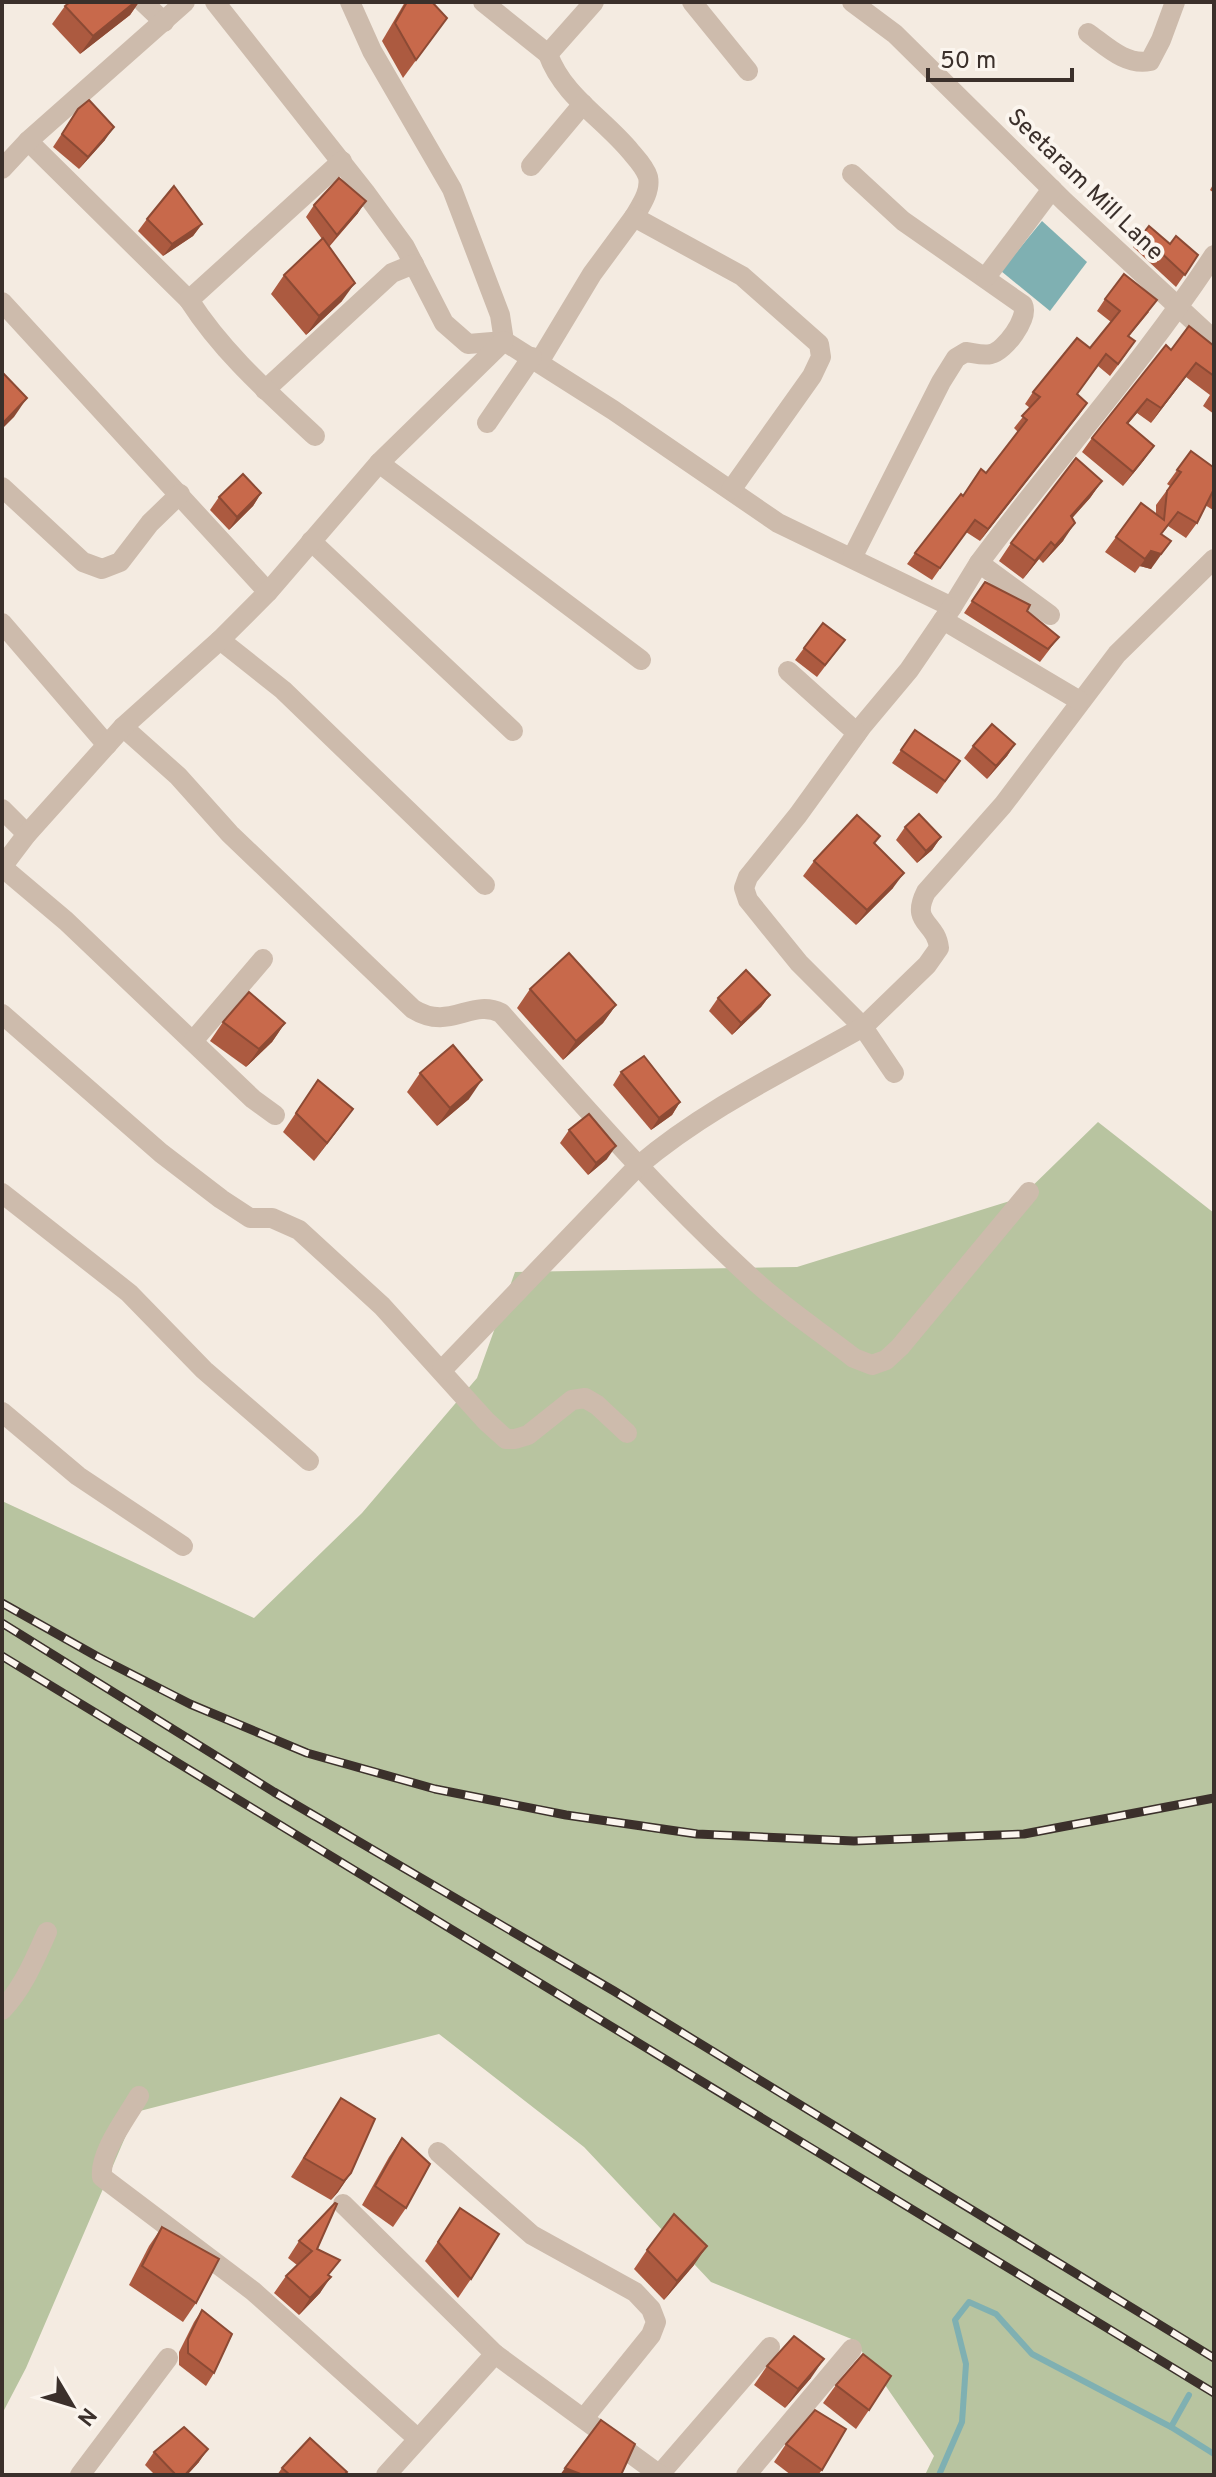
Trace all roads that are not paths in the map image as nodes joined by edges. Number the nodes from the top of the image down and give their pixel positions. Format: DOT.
graph roads {
  1 [pos="143,2"];
  2 [pos="185,2"];
  3 [pos="215,2"];
  4 [pos="350,2"];
  5 [pos="483,2"];
  6 [pos="594,2"];
  7 [pos="692,2"];
  8 [pos="852,2"];
  9 [pos="1175,2"];
  10 [pos="164,22"];
  11 [pos="1088,33"];
  12 [pos="548,54"];
  13 [pos="748,71"];
  14 [pos="583,104"];
  15 [pos="28,141"];
  16 [pos="342,161"];
  17 [pos="531,166"];
  18 [pos="2,169"];
  19 [pos="852,174"];
  20 [pos="1052,189"];
  21 [pos="634,217"];
  22 [pos="1214,255"];
  23 [pos="414,264"];
  24 [pos="986,277"];
  25 [pos="189,300"];
  26 [pos="2,302"];
  27 [pos="1179,308"];
  28 [pos="1214,340"];
  29 [pos="504,341"];
  30 [pos="536,360"];
  31 [pos="265,390"];
  32 [pos="487,423"];
  33 [pos="315,436"];
  34 [pos="379,463"];
  35 [pos="2,487"];
  36 [pos="731,490"];
  37 [pos="180,494"];
  38 [pos="311,541"];
  39 [pos="852,558"];
  40 [pos="1214,559"];
  41 [pos="979,563"];
  42 [pos="268,592"];
  43 [pos="948,614"];
  44 [pos="1050,615"];
  45 [pos="2,623"];
  46 [pos="220,640"];
  47 [pos="641,660"];
  48 [pos="788,671"];
  49 [pos="1080,701"];
  50 [pos="123,727"];
  51 [pos="513,731"];
  52 [pos="857,733"];
  53 [pos="107,745"];
  54 [pos="2,809"];
  55 [pos="27,834"];
  56 [pos="2,867"];
  57 [pos="485,885"];
  58 [pos="263,959"];
  59 [pos="2,1014"];
  60 [pos="863,1027"];
  61 [pos="193,1041"];
  62 [pos="894,1073"];
  63 [pos="275,1115"];
  64 [pos="638,1166"];
  65 [pos="1029,1192"];
  66 [pos="2,1193"];
  67 [pos="442,1370"];
  68 [pos="2,1412"];
  69 [pos="627,1433"];
  70 [pos="309,1461"];
  71 [pos="183,1546"];
  72 [pos="47,1932"];
  73 [pos="2,2010"];
  74 [pos="139,2096"];
  75 [pos="438,2152"];
  76 [pos="343,2204"];
  77 [pos="770,2347"];
  78 [pos="852,2349"];
  79 [pos="495,2354"];
  80 [pos="168,2358"];
  81 [pos="584,2418"];
  82 [pos="417,2438"];
  83 [pos="80,2475"];
  84 [pos="386,2475"];
  85 [pos="660,2475"];
  86 [pos="746,2475"];
  1 -- 10 [label="street"];
  2 -- 10 [label="street"];
  3 -- 16 [label="street"];
  4 -- 29 [label="street"];
  5 -- 12 [label="street"];
  6 -- 12 [label="street"];
  7 -- 13 [label="street"];
  8 -- 20 [label="street, Seetaram Mill Lane"];
  9 -- 11 [label="street"];
  10 -- 15 [label="street"];
  12 -- 14 [label="street"];
  14 -- 17 [label="street"];
  14 -- 21 [label="street"];
  15 -- 18 [label="street"];
  15 -- 25 [label="street"];
  16 -- 23 [label="street"];
  16 -- 25 [label="street"];
  19 -- 24 [label="street"];
  20 -- 24 [label="street"];
  20 -- 27 [label="street, Seetaram Mill Lane"];
  21 -- 30 [label="street"];
  21 -- 36 [label="street"];
  22 -- 27 [label="street"];
  23 -- 29 [label="street"];
  23 -- 31 [label="street"];
  24 -- 39 [label="street"];
  25 -- 31 [label="street"];
  26 -- 37 [label="street"];
  27 -- 28 [label="street, Seetaram Mill Lane"];
  27 -- 41 [label="street"];
  29 -- 30 [label="street"];
  29 -- 34 [label="street"];
  30 -- 32 [label="street"];
  30 -- 36 [label="street"];
  31 -- 33 [label="street"];
  34 -- 38 [label="street"];
  34 -- 47 [label="street"];
  35 -- 37 [label="street"];
  36 -- 39 [label="street"];
  37 -- 42 [label="street"];
  38 -- 42 [label="street"];
  38 -- 51 [label="street"];
  39 -- 43 [label="street"];
  40 -- 49 [label="street"];
  41 -- 43 [label="street"];
  41 -- 44 [label="street"];
  42 -- 46 [label="street"];
  43 -- 49 [label="street"];
  43 -- 52 [label="street"];
  45 -- 53 [label="street"];
  46 -- 50 [label="street"];
  46 -- 57 [label="street"];
  48 -- 52 [label="street"];
  49 -- 60 [label="street"];
  50 -- 53 [label="street"];
  50 -- 64 [label="street"];
  52 -- 60 [label="street"];
  53 -- 55 [label="street"];
  54 -- 55 [label="street"];
  55 -- 56 [label="street"];
  56 -- 61 [label="street"];
  58 -- 61 [label="street"];
  59 -- 67 [label="street"];
  60 -- 62 [label="street"];
  60 -- 64 [label="street"];
  61 -- 63 [label="street"];
  64 -- 65 [label="street"];
  64 -- 67 [label="street"];
  66 -- 70 [label="street"];
  67 -- 69 [label="street"];
  68 -- 71 [label="street"];
  72 -- 73 [label="street"];
  74 -- 82 [label="street"];
  75 -- 81 [label="street"];
  76 -- 79 [label="street"];
  77 -- 85 [label="street"];
  78 -- 86 [label="street"];
  79 -- 81 [label="street"];
  79 -- 82 [label="street"];
  80 -- 83 [label="street"];
  81 -- 85 [label="street"];
  82 -- 84 [label="street"];
}
